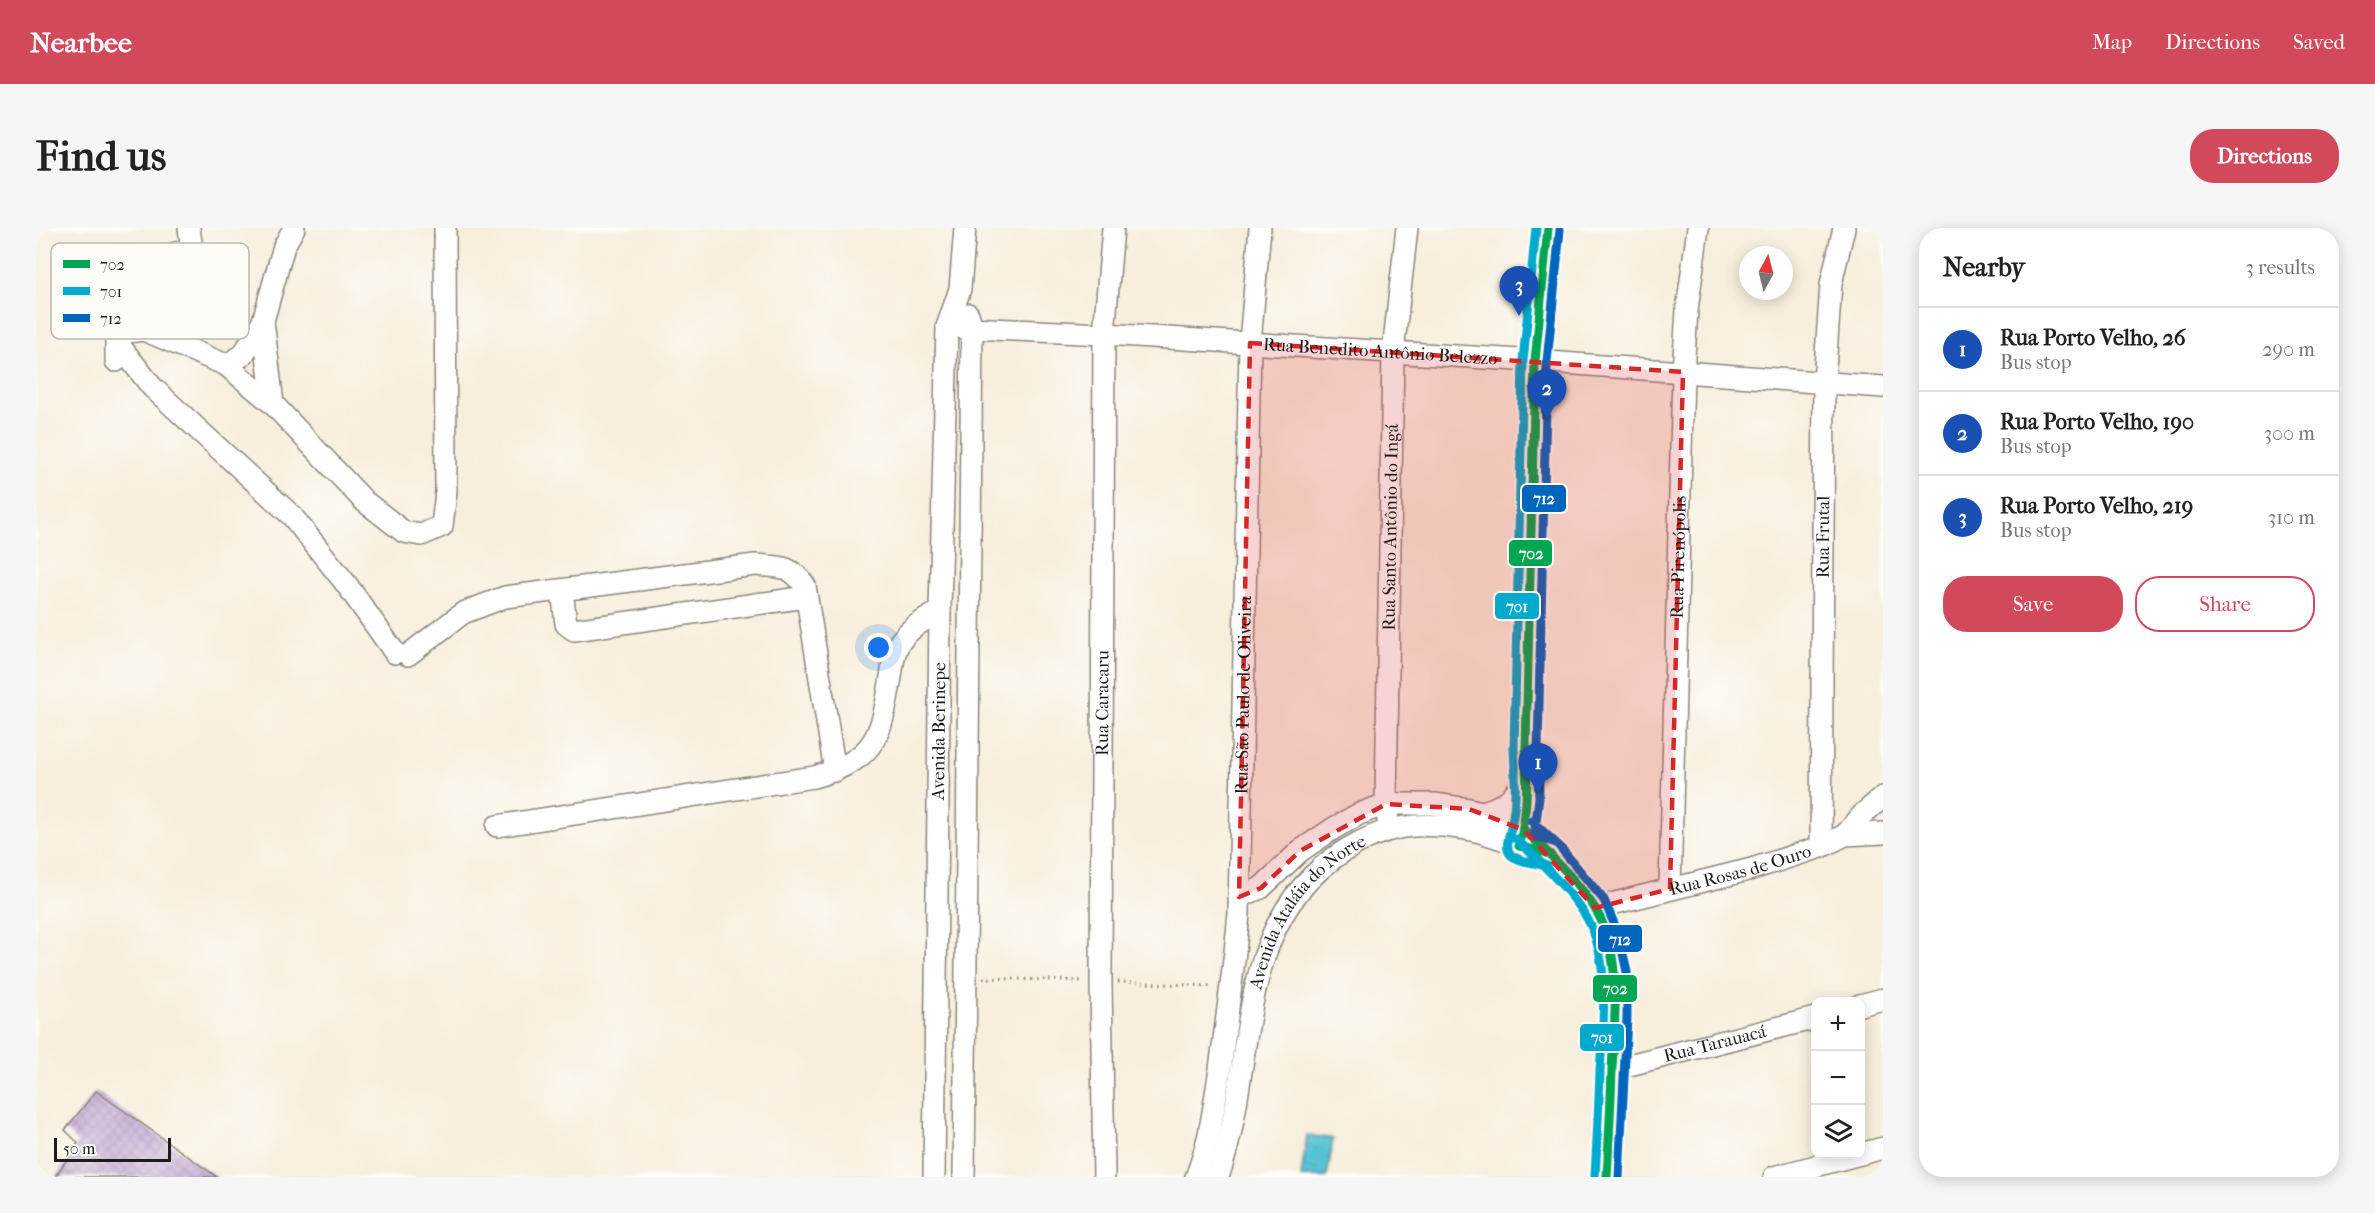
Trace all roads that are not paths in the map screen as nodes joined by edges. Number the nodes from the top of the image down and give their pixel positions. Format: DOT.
graph roads {
  1 [pos="189,228"];
  2 [pos="294,228"];
  3 [pos="445,228"];
  4 [pos="965,228"];
  5 [pos="1113,228"];
  6 [pos="1260,228"];
  7 [pos="1407,228"];
  8 [pos="1548,228"];
  9 [pos="1698,228"];
  10 [pos="1844,228"];
  11 [pos="190,243"];
  12 [pos="960,289"];
  13 [pos="263,321"];
  14 [pos="947,327"];
  15 [pos="972,327"];
  16 [pos="1104,334"];
  17 [pos="123,339"];
  18 [pos="166,339"];
  19 [pos="1250,343"];
  20 [pos="1393,352"];
  21 [pos="1535,361"];
  22 [pos="226,364"];
  23 [pos="1683,372"];
  24 [pos="1824,382"];
  25 [pos="1883,387"];
  26 [pos="273,404"];
  27 [pos="562,590"];
  28 [pos="806,597"];
  29 [pos="940,611"];
  30 [pos="835,771"];
  31 [pos="1527,773"];
  32 [pos="1883,797"];
  33 [pos="1386,804"];
  34 [pos="1483,812"];
  35 [pos="497,826"];
  36 [pos="1389,829"];
  37 [pos="1883,833"];
  38 [pos="1845,835"];
  39 [pos="1522,838"];
  40 [pos="1821,847"];
  41 [pos="1670,889"];
  42 [pos="1239,897"];
  43 [pos="1595,908"];
  44 [pos="1883,999"];
  45 [pos="1865,1004"];
  46 [pos="1811,1019"];
  47 [pos="1613,1069"];
  48 [pos="1883,1148"];
  49 [pos="1199,1169"];
  50 [pos="934,1177"];
  51 [pos="964,1177"];
  52 [pos="1104,1177"];
  53 [pos="1218,1177"];
  54 [pos="1608,1177"];
  55 [pos="1774,1177"];
  1 -- 11 [label="street"];
  2 -- 13 [label="street"];
  3 -- 26 [label="street"];
  4 -- 12 [label="street, Avenida Berinepe"];
  5 -- 16 [label="street, Rua Caracaru"];
  6 -- 19 [label="street, Rua São Paulo de Oliveira"];
  7 -- 20 [label="street, Rua Santo Antônio do Ingá"];
  8 -- 21 [label="street"];
  9 -- 23 [label="street, Rua Pirenópolis"];
  10 -- 24 [label="street, Rua Frutal"];
  12 -- 14 [label="street, Avenida Berinepe"];
  12 -- 15 [label="street, Avenida Berinepe"];
  13 -- 22 [label="street"];
  13 -- 26 [label="street"];
  14 -- 15 [label="street, Rua Benedito Antônio Belezzo"];
  14 -- 29 [label="street, Avenida Berinepe"];
  15 -- 16 [label="street, Rua Benedito Antônio Belezzo"];
  15 -- 51 [label="street, Avenida Berinepe"];
  16 -- 19 [label="street, Rua Benedito Antônio Belezzo"];
  16 -- 52 [label="street, Rua Caracaru"];
  17 -- 27 [label="street"];
  18 -- 22 [label="street"];
  19 -- 20 [label="street, Rua Benedito Antônio Belezzo"];
  19 -- 42 [label="street, Rua São Paulo de Oliveira"];
  20 -- 21 [label="street, Rua Benedito Antônio Belezzo"];
  20 -- 33 [label="street, Rua Santo Antônio do Ingá"];
  21 -- 23 [label="street, Rua Benedito Antônio Belezzo"];
  21 -- 31 [label="street"];
  22 -- 26 [label="street"];
  23 -- 24 [label="street, Rua Benedito Antônio Belezzo"];
  23 -- 41 [label="street, Rua Pirenópolis"];
  24 -- 25 [label="street, Rua Benedito Antônio Belezzo"];
  24 -- 40 [label="street, Rua Frutal"];
  27 -- 28 [label="street"];
  27 -- 28 [label="street"];
  28 -- 30 [label="street"];
  29 -- 30 [label="street"];
  29 -- 50 [label="street, Avenida Berinepe"];
  30 -- 35 [label="street"];
  31 -- 34 [label="street"];
  31 -- 39 [label="street"];
  32 -- 38 [label="street"];
  33 -- 34 [label="street, Avenida Ataláia do Norte"];
  33 -- 36 [label="street, Rua Santo Antônio do Ingá"];
  33 -- 42 [label="street, Avenida Ataláia do Norte"];
  34 -- 39 [label="street, Avenida Ataláia do Norte"];
  36 -- 39 [label="street, Avenida Ataláia do Norte"];
  36 -- 53 [label="street, Avenida Ataláia do Norte"];
  37 -- 38 [label="street, Rua Rosas de Ouro"];
  38 -- 40 [label="street, Rua Rosas de Ouro"];
  39 -- 43 [label="street, Avenida Ataláia do Norte"];
  40 -- 41 [label="street, Rua Rosas de Ouro"];
  41 -- 43 [label="street, Rua Rosas de Ouro"];
  42 -- 49 [label="street, Rua São Paulo de Oliveira"];
  43 -- 47 [label="street, Avenida Ataláia do Norte"];
  44 -- 45 [label="street"];
  46 -- 47 [label="street, Rua Tarauacá"];
  47 -- 54 [label="street, Avenida Ataláia do Norte"];
  48 -- 55 [label="street"];
}
